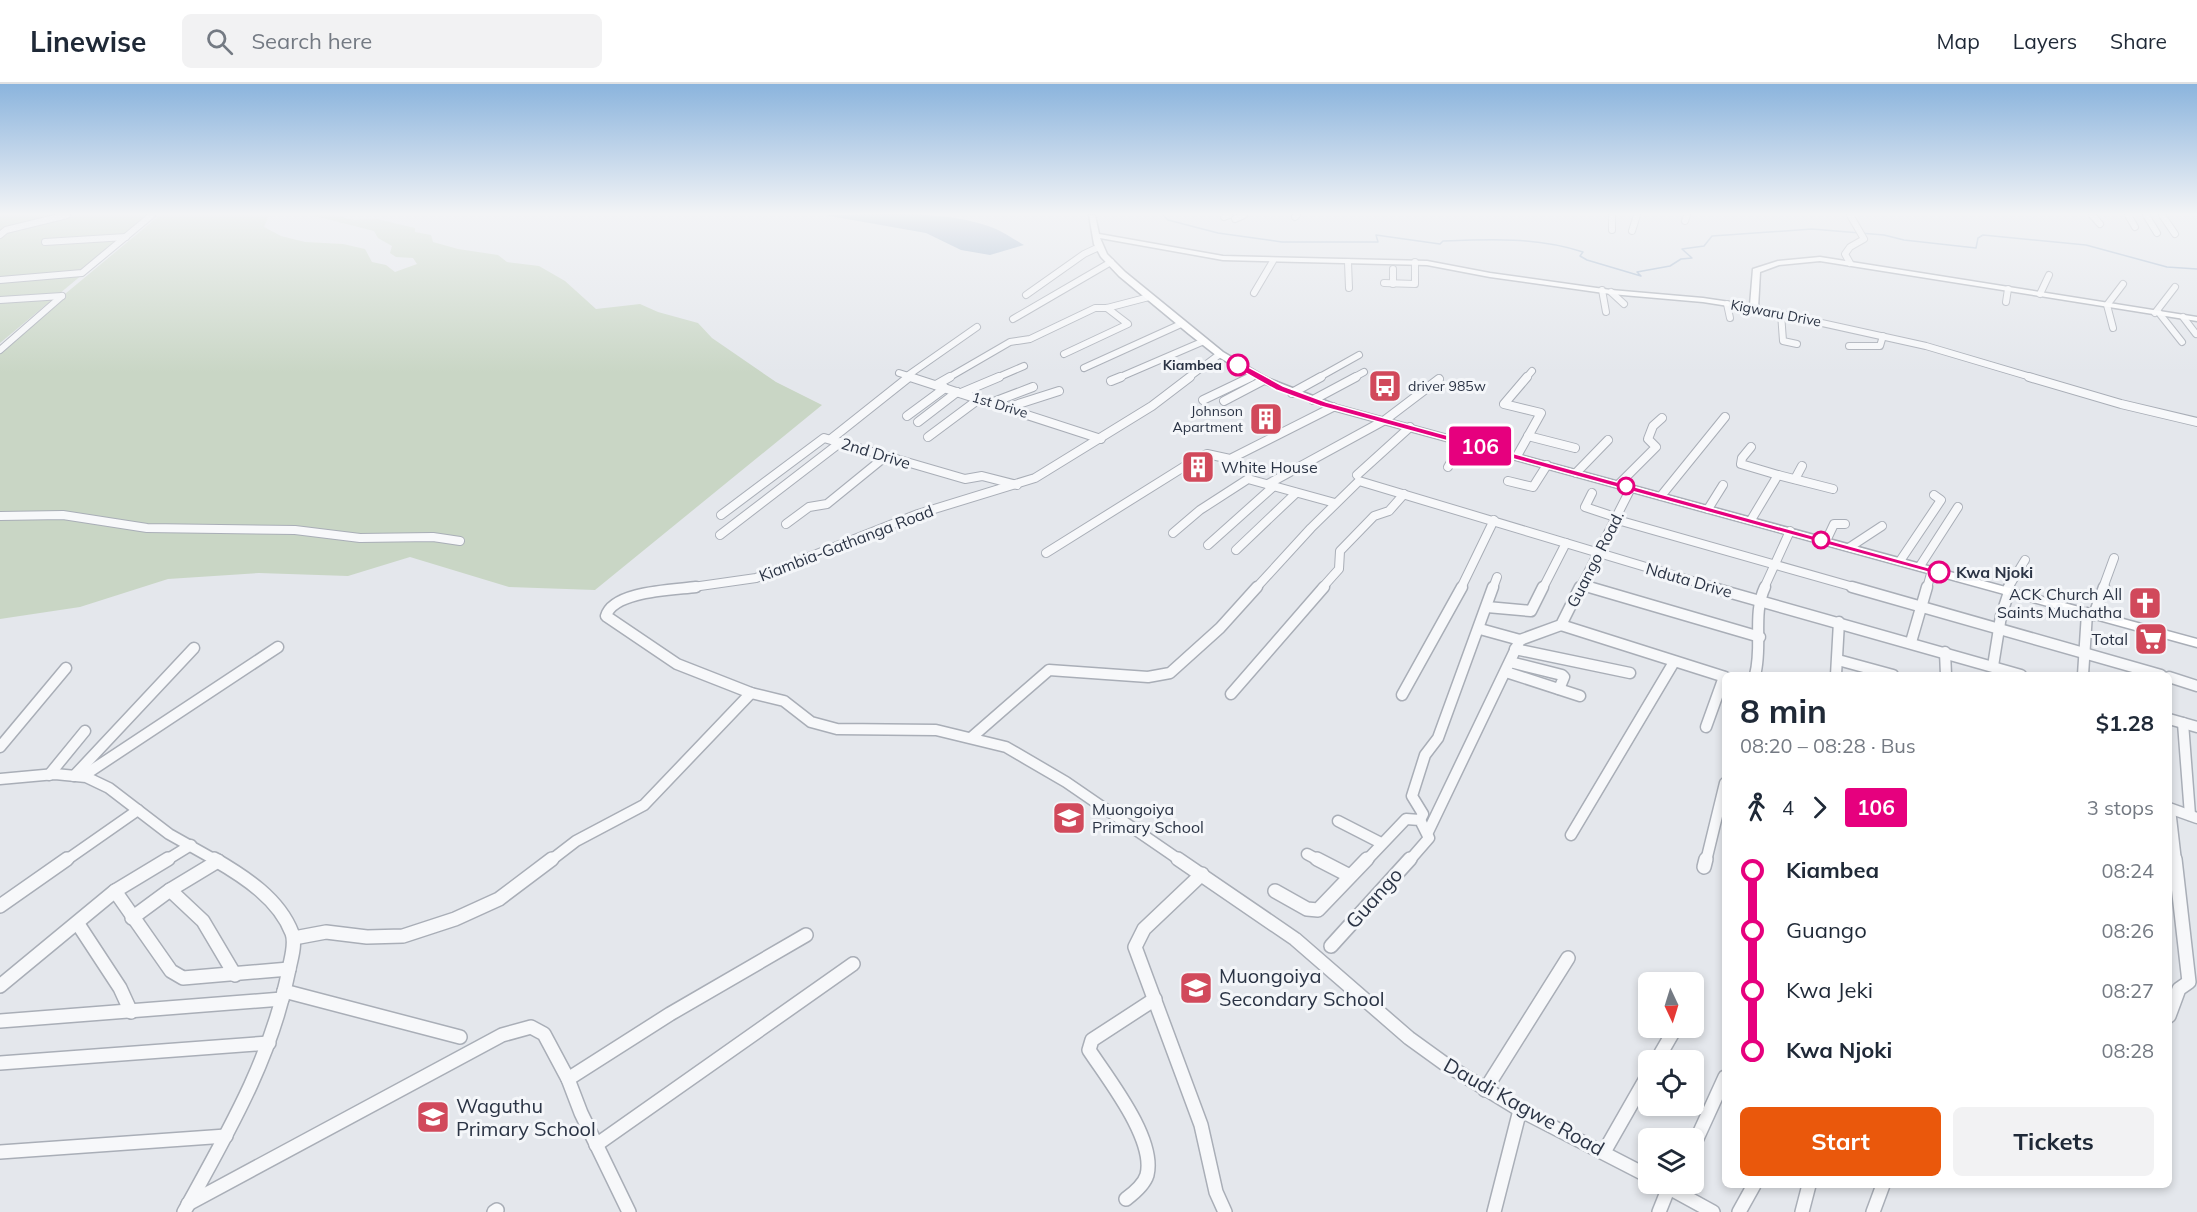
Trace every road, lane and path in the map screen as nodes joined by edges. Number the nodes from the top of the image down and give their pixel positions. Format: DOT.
graph roads {
  1 [pos="88,268"];
  2 [pos="1065,268"];
  3 [pos="1100,268"];
  4 [pos="1117,268"];
  5 [pos="1269,268"];
  6 [pos="1348,268"];
  7 [pos="1415,268"];
  8 [pos="1452,268"];
  9 [pos="1762,268"];
  10 [pos="1878,268"];
  11 [pos="1393,269"];
  12 [pos="2049,275"];
  13 [pos="0,280"];
  14 [pos="1384,283"];
  15 [pos="1393,284"];
  16 [pos="2123,284"];
  17 [pos="2175,287"];
  18 [pos="1349,288"];
  19 [pos="2008,289"];
  20 [pos="1607,291"];
  21 [pos="1254,293"];
  22 [pos="2040,294"];
  23 [pos="1026,295"];
  24 [pos="1149,297"];
  25 [pos="0,300"];
  26 [pos="2006,302"];
  27 [pos="1624,304"];
  28 [pos="1727,304"];
  29 [pos="2107,305"];
  30 [pos="1107,308"];
  31 [pos="1754,308"];
  32 [pos="1606,312"];
  33 [pos="1781,313"];
  34 [pos="2157,313"];
  35 [pos="2183,317"];
  36 [pos="1730,318"];
  37 [pos="1013,319"];
  38 [pos="2197,319"];
  39 [pos="1181,324"];
  40 [pos="977,327"];
  41 [pos="2113,328"];
  42 [pos="2196,334"];
  43 [pos="1883,336"];
  44 [pos="1204,341"];
  45 [pos="2182,342"];
  46 [pos="1797,344"];
  47 [pos="1849,346"];
  48 [pos="0,350"];
  49 [pos="1064,354"];
  50 [pos="1220,354"];
  51 [pos="1359,355"];
  52 [pos="1024,366"];
  53 [pos="1084,368"];
  54 [pos="1532,371"];
  55 [pos="1364,372"];
  56 [pos="905,375"];
  57 [pos="1259,378"];
  58 [pos="1438,379"];
  59 [pos="1111,381"];
  60 [pos="936,385"];
  61 [pos="1033,387"];
  62 [pos="945,388"];
  63 [pos="1059,391"];
  64 [pos="959,393"];
  65 [pos="1292,393"];
  66 [pos="979,399"];
  67 [pos="1203,400"];
  68 [pos="1224,400"];
  69 [pos="1313,400"];
  70 [pos="991,403"];
  71 [pos="1333,407"];
  72 [pos="1006,408"];
  73 [pos="907,416"];
  74 [pos="1725,417"];
  75 [pos="1662,418"];
  76 [pos="1385,420"];
  77 [pos="918,422"];
  78 [pos="2197,422"];
  79 [pos="1410,427"];
  80 [pos="1528,436"];
  81 [pos="928,437"];
  82 [pos="1101,438"];
  83 [pos="831,439"];
  84 [pos="1608,440"];
  85 [pos="841,442"];
  86 [pos="1463,442"];
  87 [pos="1751,447"];
  88 [pos="1575,448"];
  89 [pos="886,456"];
  90 [pos="1516,456"];
  91 [pos="1547,465"];
  92 [pos="1802,466"];
  93 [pos="1448,467"];
  94 [pos="1576,473"];
  95 [pos="1778,475"];
  96 [pos="1358,478"];
  97 [pos="1796,479"];
  98 [pos="1508,481"];
  99 [pos="1619,484"];
  100 [pos="1017,485"];
  101 [pos="1271,485"];
  102 [pos="1723,485"];
  103 [pos="1631,488"];
  104 [pos="1833,489"];
  105 [pos="1296,493"];
  106 [pos="1592,493"];
  107 [pos="1404,494"];
  108 [pos="1934,495"];
  109 [pos="1661,496"];
  110 [pos="1335,503"];
  111 [pos="1958,507"];
  112 [pos="1708,509"];
  113 [pos="721,515"];
  114 [pos="0,516"];
  115 [pos="1615,518"];
  116 [pos="1494,520"];
  117 [pos="1751,520"];
  118 [pos="786,524"];
  119 [pos="1845,524"];
  120 [pos="1882,526"];
  121 [pos="1790,531"];
  122 [pos="1173,532"];
  123 [pos="720,535"];
  124 [pos="460,541"];
  125 [pos="1826,541"];
  126 [pos="1566,543"];
  127 [pos="1208,545"];
  128 [pos="1850,548"];
  129 [pos="1236,550"];
  130 [pos="1597,552"];
  131 [pos="1046,554"];
  132 [pos="2114,558"];
  133 [pos="2025,560"];
  134 [pos="1900,561"];
  135 [pos="1774,566"];
  136 [pos="1920,566"];
  137 [pos="1932,570"];
  138 [pos="1497,577"];
  139 [pos="1582,585"];
  140 [pos="2008,591"];
  141 [pos="1759,599"];
  142 [pos="1487,607"];
  143 [pos="1921,607"];
  144 [pos="2090,614"];
  145 [pos="1839,622"];
  146 [pos="1559,625"];
  147 [pos="1480,629"];
  148 [pos="1999,629"];
  149 [pos="1760,637"];
  150 [pos="1911,642"];
  151 [pos="2197,643"];
  152 [pos="1518,644"];
  153 [pos="278,647"];
  154 [pos="194,648"];
  155 [pos="1945,652"];
  156 [pos="2086,653"];
  157 [pos="1839,660"];
  158 [pos="1510,662"];
  159 [pos="1674,662"];
  160 [pos="1993,666"];
  161 [pos="66,668"];
  162 [pos="1506,672"];
  163 [pos="1755,672"];
  164 [pos="1837,672"];
  165 [pos="1882,672"];
  166 [pos="1946,672"];
  167 [pos="2012,672"];
  168 [pos="2083,672"];
  169 [pos="2151,672"];
  170 [pos="1630,673"];
  171 [pos="1722,676"];
  172 [pos="2172,678"];
  173 [pos="1722,684"];
  174 [pos="2197,686"];
  175 [pos="1559,689"];
  176 [pos="751,693"];
  177 [pos="1231,694"];
  178 [pos="1402,695"];
  179 [pos="1580,696"];
  180 [pos="2172,720"];
  181 [pos="2183,723"];
  182 [pos="1706,727"];
  183 [pos="2197,727"];
  184 [pos="85,731"];
  185 [pos="972,737"];
  186 [pos="0,747"];
  187 [pos="49,775"];
  188 [pos="79,776"];
  189 [pos="0,779"];
  190 [pos="1722,795"];
  191 [pos="2172,809"];
  192 [pos="138,810"];
  193 [pos="2193,817"];
  194 [pos="1420,820"];
  195 [pos="1338,821"];
  196 [pos="1428,832"];
  197 [pos="168,833"];
  198 [pos="2172,834"];
  199 [pos="1570,835"];
  200 [pos="1381,843"];
  201 [pos="191,845"];
  202 [pos="1307,854"];
  203 [pos="171,855"];
  204 [pos="218,861"];
  205 [pos="1704,867"];
  206 [pos="1202,874"];
  207 [pos="1350,876"];
  208 [pos="170,890"];
  209 [pos="115,891"];
  210 [pos="1275,891"];
  211 [pos="0,906"];
  212 [pos="132,918"];
  213 [pos="78,924"];
  214 [pos="806,935"];
  215 [pos="294,938"];
  216 [pos="1331,946"];
  217 [pos="1568,958"];
  218 [pos="853,964"];
  219 [pos="289,969"];
  220 [pos="235,975"];
  221 [pos="0,986"];
  222 [pos="283,995"];
  223 [pos="1155,999"];
  224 [pos="2172,1008"];
  225 [pos="131,1012"];
  226 [pos="0,1021"];
  227 [pos="460,1037"];
  228 [pos="269,1043"];
  229 [pos="0,1063"];
  230 [pos="568,1079"];
  231 [pos="1722,1084"];
  232 [pos="1485,1090"];
  233 [pos="1638,1092"];
  234 [pos="1520,1110"];
  235 [pos="1702,1128"];
  236 [pos="226,1136"];
  237 [pos="596,1144"];
  238 [pos="0,1152"];
  239 [pos="1604,1152"];
  240 [pos="1638,1171"];
  241 [pos="1752,1188"];
  242 [pos="1808,1188"];
  243 [pos="1882,1188"];
  244 [pos="1667,1194"];
  245 [pos="1683,1194"];
  246 [pos="1126,1199"];
  247 [pos="186,1208"];
  248 [pos="629,1212"];
  249 [pos="1225,1212"];
  250 [pos="1494,1212"];
  251 [pos="1659,1212"];
  252 [pos="1713,1212"];
  253 [pos="1739,1212"];
  254 [pos="1802,1212"];
  255 [pos="1873,1212"];
  1 -- 13 [label="street"];
  2 -- 23 [label="street"];
  3 -- 37 [label="street"];
  4 -- 24 [label="street"];
  5 -- 21 [label="street"];
  6 -- 18 [label="street"];
  7 -- 15 [label="street"];
  8 -- 20 [label="street, Kigwaru Drive"];
  9 -- 31 [label="street"];
  10 -- 19 [label="street"];
  11 -- 15 [label="street"];
  12 -- 22 [label="street"];
  14 -- 15 [label="street"];
  16 -- 29 [label="street"];
  17 -- 34 [label="street"];
  19 -- 22 [label="street"];
  19 -- 26 [label="street"];
  20 -- 27 [label="street"];
  20 -- 28 [label="street, Kigwaru Drive"];
  20 -- 32 [label="street"];
  22 -- 29 [label="street"];
  24 -- 30 [label="street"];
  24 -- 39 [label="street"];
  25 -- 48 [label="street"];
  28 -- 31 [label="street, Kigwaru Drive"];
  28 -- 36 [label="street"];
  29 -- 34 [label="street"];
  29 -- 41 [label="street"];
  30 -- 49 [label="street"];
  30 -- 60 [label="street"];
  31 -- 33 [label="street, Kigwaru Drive"];
  33 -- 43 [label="street, Kigwaru Drive"];
  33 -- 46 [label="street"];
  34 -- 35 [label="street"];
  34 -- 45 [label="street"];
  35 -- 38 [label="street"];
  35 -- 42 [label="street"];
  39 -- 44 [label="street"];
  39 -- 53 [label="street"];
  40 -- 56 [label="street"];
  43 -- 47 [label="street"];
  43 -- 78 [label="street, Kigwaru Drive"];
  44 -- 50 [label="street"];
  44 -- 59 [label="street"];
  50 -- 57 [label="street"];
  50 -- 82 [label="street, Kiambia-Gathanga Road"];
  51 -- 65 [label="street"];
  52 -- 64 [label="street"];
  54 -- 80 [label="street"];
  55 -- 69 [label="street"];
  56 -- 60 [label="street, 1st Drive"];
  56 -- 83 [label="street"];
  57 -- 65 [label="street"];
  57 -- 67 [label="street"];
  57 -- 68 [label="street"];
  58 -- 76 [label="street"];
  60 -- 62 [label="street, 1st Drive"];
  61 -- 70 [label="street"];
  62 -- 64 [label="street, 1st Drive"];
  62 -- 73 [label="street"];
  63 -- 72 [label="street"];
  64 -- 66 [label="street, 1st Drive"];
  64 -- 77 [label="street"];
  65 -- 69 [label="street"];
  66 -- 70 [label="street, 1st Drive"];
  66 -- 81 [label="street"];
  69 -- 71 [label="street"];
  70 -- 72 [label="street, 1st Drive"];
  71 -- 76 [label="street"];
  71 -- 131 [label="street"];
  72 -- 82 [label="street, 1st Drive"];
  74 -- 109 [label="street"];
  75 -- 99 [label="street"];
  76 -- 79 [label="street"];
  76 -- 101 [label="street"];
  79 -- 86 [label="street"];
  79 -- 96 [label="street"];
  80 -- 88 [label="street"];
  80 -- 90 [label="street"];
  82 -- 100 [label="street, Kiambia-Gathanga Road"];
  83 -- 85 [label="street, 2nd Drive"];
  83 -- 113 [label="street, 2nd Drive"];
  84 -- 94 [label="street"];
  85 -- 89 [label="street, 2nd Drive"];
  85 -- 123 [label="street"];
  86 -- 90 [label="street"];
  86 -- 93 [label="street"];
  87 -- 95 [label="street"];
  89 -- 100 [label="street, 2nd Drive"];
  89 -- 118 [label="street"];
  90 -- 91 [label="street"];
  91 -- 94 [label="street"];
  91 -- 98 [label="street"];
  92 -- 97 [label="street"];
  94 -- 99 [label="street"];
  95 -- 97 [label="street"];
  95 -- 117 [label="street"];
  96 -- 107 [label="street, Nduta Drive"];
  96 -- 110 [label="street"];
  97 -- 104 [label="street"];
  99 -- 103 [label="street"];
  100 -- 176 [label="street, Kiambia-Gathanga Road"];
  101 -- 105 [label="street"];
  101 -- 122 [label="street"];
  101 -- 127 [label="street"];
  102 -- 112 [label="street"];
  103 -- 109 [label="street"];
  103 -- 115 [label="street, Guango Road."];
  105 -- 110 [label="street"];
  105 -- 129 [label="street"];
  106 -- 115 [label="street"];
  107 -- 116 [label="street, Nduta Drive"];
  107 -- 177 [label="street"];
  108 -- 134 [label="street"];
  109 -- 112 [label="street"];
  110 -- 185 [label="street"];
  111 -- 136 [label="street"];
  112 -- 117 [label="street"];
  114 -- 124 [label="street"];
  115 -- 130 [label="street, Guango Road."];
  115 -- 135 [label="street"];
  116 -- 126 [label="street, Nduta Drive"];
  116 -- 178 [label="street"];
  117 -- 121 [label="street"];
  119 -- 125 [label="street"];
  120 -- 128 [label="street"];
  121 -- 125 [label="street"];
  121 -- 135 [label="street"];
  125 -- 128 [label="street"];
  126 -- 130 [label="street, Nduta Drive"];
  126 -- 142 [label="street"];
  128 -- 134 [label="street"];
  130 -- 139 [label="street, Guango Road."];
  130 -- 141 [label="street, Nduta Drive"];
  132 -- 144 [label="street"];
  133 -- 140 [label="street"];
  134 -- 136 [label="street"];
  135 -- 141 [label="street"];
  135 -- 143 [label="street"];
  136 -- 137 [label="street"];
  137 -- 140 [label="street"];
  137 -- 143 [label="street"];
  138 -- 142 [label="street"];
  139 -- 146 [label="street, Guango Road."];
  139 -- 149 [label="street"];
  140 -- 144 [label="street"];
  140 -- 148 [label="street"];
  141 -- 145 [label="street, Nduta Drive"];
  141 -- 149 [label="street"];
  142 -- 147 [label="street"];
  143 -- 148 [label="street"];
  143 -- 150 [label="street"];
  144 -- 151 [label="street"];
  144 -- 156 [label="street"];
  145 -- 150 [label="street, Nduta Drive"];
  145 -- 157 [label="street"];
  146 -- 152 [label="street"];
  146 -- 159 [label="street"];
  147 -- 152 [label="street"];
  147 -- 194 [label="street"];
  148 -- 156 [label="street"];
  148 -- 160 [label="street"];
  149 -- 163 [label="street"];
  150 -- 155 [label="street, Nduta Drive"];
  152 -- 158 [label="street"];
  152 -- 170 [label="street"];
  153 -- 188 [label="street"];
  154 -- 188 [label="street"];
  155 -- 160 [label="street, Nduta Drive"];
  155 -- 166 [label="street"];
  156 -- 168 [label="street"];
  156 -- 169 [label="street"];
  157 -- 164 [label="street"];
  157 -- 165 [label="street"];
  158 -- 162 [label="street"];
  158 -- 175 [label="street"];
  159 -- 171 [label="street"];
  159 -- 199 [label="street"];
  160 -- 167 [label="street, Nduta Drive"];
  161 -- 186 [label="street"];
  162 -- 175 [label="street"];
  162 -- 196 [label="street"];
  172 -- 174 [label="street"];
  173 -- 182 [label="street"];
  175 -- 179 [label="street"];
  176 -- 185 [label="street, Daudi Kagwe Road"];
  176 -- 215 [label="street"];
  180 -- 181 [label="street"];
  181 -- 183 [label="street"];
  181 -- 193 [label="street"];
  184 -- 187 [label="street"];
  185 -- 206 [label="street, Daudi Kagwe Road"];
  187 -- 188 [label="street"];
  187 -- 189 [label="street"];
  188 -- 192 [label="street"];
  190 -- 205 [label="street"];
  191 -- 193 [label="street"];
  192 -- 197 [label="street"];
  192 -- 211 [label="street"];
  194 -- 196 [label="street"];
  194 -- 200 [label="street, Guango"];
  195 -- 200 [label="street, Guango"];
  196 -- 216 [label="street, Guango"];
  197 -- 201 [label="street"];
  197 -- 203 [label="street"];
  198 -- 224 [label="street"];
  200 -- 207 [label="street, Guango"];
  201 -- 203 [label="street"];
  201 -- 204 [label="street"];
  202 -- 207 [label="street, Guango"];
  203 -- 209 [label="street"];
  204 -- 208 [label="street"];
  204 -- 215 [label="street"];
  206 -- 223 [label="street"];
  206 -- 232 [label="street, Daudi Kagwe Road"];
  207 -- 210 [label="street, Guango"];
  208 -- 212 [label="street"];
  208 -- 220 [label="street"];
  209 -- 212 [label="street"];
  209 -- 213 [label="street"];
  212 -- 220 [label="street"];
  213 -- 221 [label="street"];
  213 -- 225 [label="street"];
  214 -- 230 [label="street"];
  215 -- 219 [label="street"];
  217 -- 232 [label="street"];
  218 -- 237 [label="street"];
  219 -- 220 [label="street"];
  219 -- 222 [label="street"];
  222 -- 225 [label="street"];
  222 -- 227 [label="street"];
  222 -- 228 [label="street"];
  223 -- 246 [label="street"];
  223 -- 249 [label="street"];
  225 -- 226 [label="street"];
  228 -- 229 [label="street"];
  228 -- 236 [label="street"];
  230 -- 237 [label="street"];
  230 -- 247 [label="street"];
  231 -- 235 [label="street"];
  232 -- 234 [label="street, Daudi Kagwe Road"];
  233 -- 239 [label="street"];
  234 -- 239 [label="street, Daudi Kagwe Road"];
  234 -- 250 [label="street"];
  236 -- 238 [label="street"];
  236 -- 247 [label="street"];
  237 -- 248 [label="street"];
  239 -- 240 [label="street, Daudi Kagwe Road"];
  241 -- 253 [label="street"];
  242 -- 254 [label="street"];
  243 -- 255 [label="street"];
  244 -- 251 [label="street"];
  245 -- 252 [label="street"];
}
